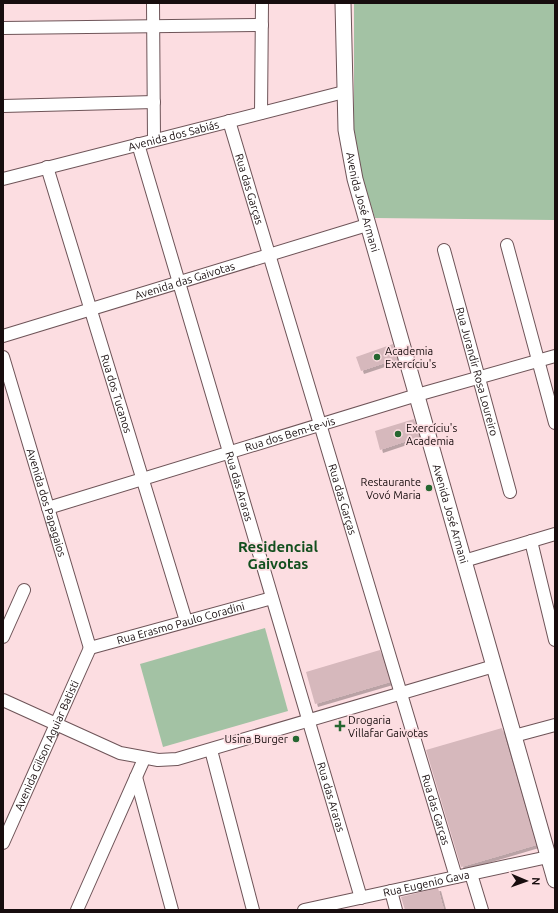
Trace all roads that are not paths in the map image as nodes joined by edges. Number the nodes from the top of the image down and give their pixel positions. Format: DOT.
graph roads {
  1 [pos="153,3"];
  2 [pos="262,3"];
  3 [pos="343,3"];
  4 [pos="262,25"];
  5 [pos="153,26"];
  6 [pos="3,28"];
  7 [pos="344,92"];
  8 [pos="154,102"];
  9 [pos="3,106"];
  10 [pos="261,113"];
  11 [pos="229,121"];
  12 [pos="154,140"];
  13 [pos="138,144"];
  14 [pos="47,167"];
  15 [pos="3,179"];
  16 [pos="367,225"];
  17 [pos="507,245"];
  18 [pos="444,250"];
  19 [pos="269,255"];
  20 [pos="179,282"];
  21 [pos="90,309"];
  22 [pos="3,336"];
  23 [pos="3,356"];
  24 [pos="555,356"];
  25 [pos="538,361"];
  26 [pos="479,378"];
  27 [pos="417,395"];
  28 [pos="555,423"];
  29 [pos="320,425"];
  30 [pos="229,453"];
  31 [pos="142,479"];
  32 [pos="510,492"];
  33 [pos="48,508"];
  34 [pos="555,534"];
  35 [pos="531,541"];
  36 [pos="464,561"];
  37 [pos="24,590"];
  38 [pos="272,598"];
  39 [pos="186,620"];
  40 [pos="3,637"];
  41 [pos="555,640"];
  42 [pos="90,648"];
  43 [pos="494,666"];
  44 [pos="400,693"];
  45 [pos="3,700"];
  46 [pos="308,721"];
  47 [pos="56,724"];
  48 [pos="555,725"];
  49 [pos="514,736"];
  50 [pos="210,750"];
  51 [pos="144,758"];
  52 [pos="136,778"];
  53 [pos="3,843"];
  54 [pos="548,857"];
  55 [pos="471,874"];
  56 [pos="456,877"];
  57 [pos="555,880"];
  58 [pos="391,891"];
  59 [pos="361,898"];
  60 [pos="77,910"];
  61 [pos="172,910"];
  62 [pos="253,910"];
  63 [pos="307,910"];
  64 [pos="396,910"];
  65 [pos="482,910"];
  1 -- 5 [label="street"];
  2 -- 4 [label="street"];
  3 -- 7 [label="main road, Avenida José Armani"];
  4 -- 5 [label="street"];
  4 -- 10 [label="street"];
  5 -- 6 [label="street"];
  5 -- 8 [label="street"];
  7 -- 10 [label="street, Avenida dos Sabiás"];
  7 -- 16 [label="main road, Avenida José Armani"];
  8 -- 9 [label="street"];
  8 -- 12 [label="street"];
  10 -- 11 [label="street, Avenida dos Sabiás"];
  11 -- 12 [label="street, Avenida dos Sabiás"];
  11 -- 19 [label="street, Rua das Garças"];
  12 -- 13 [label="street, Avenida dos Sabiás"];
  13 -- 14 [label="street, Avenida dos Sabiás"];
  13 -- 20 [label="street, Rua das Araras"];
  14 -- 15 [label="street, Avenida dos Sabiás"];
  14 -- 21 [label="street, Rua dos Tucanos"];
  16 -- 19 [label="street, Avenida das Gaivotas"];
  16 -- 27 [label="main road, Avenida José Armani"];
  17 -- 25 [label="street"];
  18 -- 26 [label="street, Rua Jurandir Rosa Loureiro"];
  19 -- 20 [label="street, Avenida das Gaivotas"];
  19 -- 29 [label="street, Rua das Garças"];
  20 -- 21 [label="street, Avenida das Gaivotas"];
  20 -- 30 [label="street, Rua das Araras"];
  21 -- 22 [label="street, Avenida das Gaivotas"];
  21 -- 31 [label="street, Rua dos Tucanos"];
  23 -- 33 [label="street, Avenida dos Papagaios"];
  24 -- 25 [label="street, Rua dos Bem-te-vis"];
  25 -- 26 [label="street, Rua dos Bem-te-vis"];
  25 -- 28 [label="street"];
  26 -- 27 [label="street, Rua dos Bem-te-vis"];
  26 -- 32 [label="street, Rua Jurandir Rosa Loureiro"];
  27 -- 29 [label="street, Rua dos Bem-te-vis"];
  27 -- 36 [label="main road, Avenida José Armani"];
  29 -- 30 [label="street, Rua dos Bem-te-vis"];
  29 -- 44 [label="street, Rua das Garças"];
  30 -- 31 [label="street, Rua dos Bem-te-vis"];
  30 -- 38 [label="street, Rua das Araras"];
  31 -- 33 [label="street, Rua dos Bem-te-vis"];
  31 -- 39 [label="street, Rua dos Tucanos"];
  33 -- 42 [label="street, Avenida dos Papagaios"];
  34 -- 35 [label="street"];
  35 -- 36 [label="street"];
  35 -- 41 [label="street"];
  36 -- 43 [label="main road, Avenida José Armani"];
  37 -- 40 [label="street"];
  38 -- 39 [label="street, Rua Erasmo Paulo Coradini"];
  38 -- 46 [label="street, Rua das Araras"];
  39 -- 42 [label="street, Rua Erasmo Paulo Coradini"];
  42 -- 47 [label="street, Avenida Gilson Aguiar Batisti"];
  43 -- 44 [label="street"];
  43 -- 49 [label="main road, Avenida José Armani"];
  44 -- 46 [label="street"];
  44 -- 56 [label="street, Rua das Garças"];
  45 -- 47 [label="street"];
  46 -- 50 [label="street"];
  46 -- 59 [label="street, Rua das Araras"];
  47 -- 51 [label="street"];
  47 -- 53 [label="street, Avenida Gilson Aguiar Batisti"];
  48 -- 49 [label="street"];
  49 -- 54 [label="main road, Avenida José Armani"];
  50 -- 51 [label="street"];
  50 -- 62 [label="street"];
  51 -- 52 [label="street"];
  52 -- 60 [label="street"];
  52 -- 61 [label="street"];
  54 -- 55 [label="street, Rua Eugenio Gava"];
  54 -- 57 [label="main road, Avenida José Armani"];
  55 -- 56 [label="street, Rua Eugenio Gava"];
  55 -- 65 [label="street"];
  56 -- 58 [label="street, Rua Eugenio Gava"];
  58 -- 59 [label="street, Rua Eugenio Gava"];
  58 -- 64 [label="street"];
  59 -- 63 [label="street, Rua Eugenio Gava"];
}
